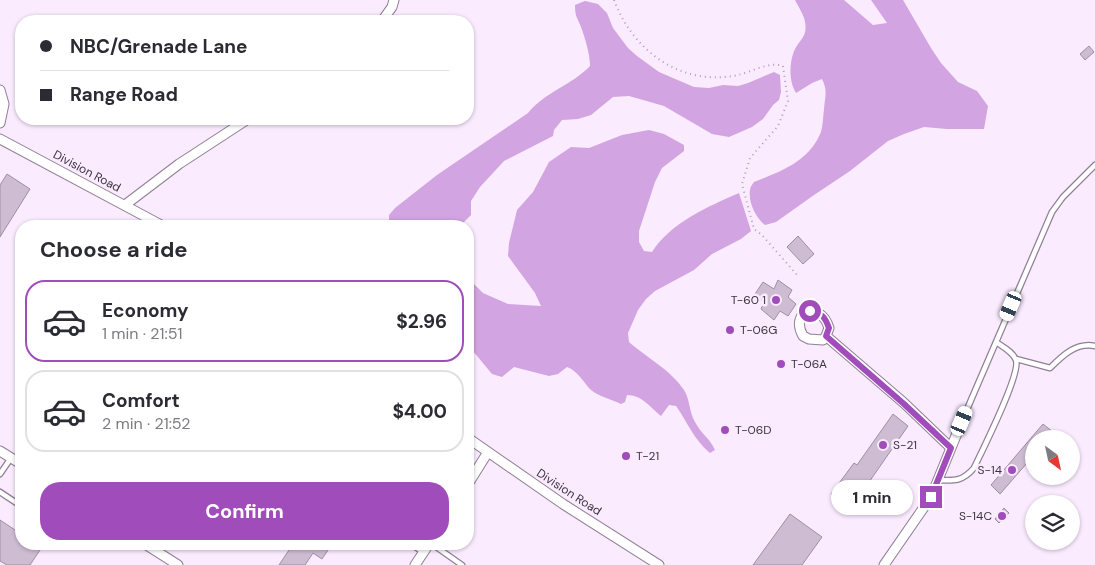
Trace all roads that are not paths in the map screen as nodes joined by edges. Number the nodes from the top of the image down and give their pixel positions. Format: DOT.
graph roads {
  1 [pos="394,0"];
  2 [pos="386,15"];
  3 [pos="0,90"];
  4 [pos="0,123"];
  5 [pos="239,125"];
  6 [pos="0,139"];
  7 [pos="1095,165"];
  8 [pos="125,205"];
  9 [pos="152,220"];
  10 [pos="826,336"];
  11 [pos="996,342"];
  12 [pos="1095,346"];
  13 [pos="1016,359"];
  14 [pos="962,421"];
  15 [pos="474,442"];
  16 [pos="951,448"];
  17 [pos="0,451"];
  18 [pos="488,452"];
  19 [pos="11,458"];
  20 [pos="15,460"];
  21 [pos="0,474"];
  22 [pos="474,474"];
  23 [pos="938,480"];
  24 [pos="0,492"];
  25 [pos="15,502"];
  26 [pos="154,550"];
  27 [pos="421,550"];
  28 [pos="439,550"];
  29 [pos="424,552"];
  30 [pos="178,565"];
  31 [pos="415,565"];
  32 [pos="462,565"];
  33 [pos="659,565"];
  34 [pos="884,565"];
  1 -- 2 [label="street"];
  3 -- 4 [label="street"];
  5 -- 8 [label="street"];
  6 -- 8 [label="street, Division Road"];
  7 -- 11 [label="lane"];
  8 -- 9 [label="street, Division Road"];
  10 -- 16 [label="street"];
  11 -- 13 [label="lane"];
  11 -- 14 [label="lane"];
  12 -- 13 [label="lane"];
  13 -- 23 [label="lane"];
  14 -- 16 [label="street"];
  15 -- 18 [label="street, Division Road"];
  16 -- 23 [label="street"];
  17 -- 19 [label="street"];
  18 -- 22 [label="street"];
  18 -- 33 [label="street, Division Road"];
  19 -- 20 [label="street"];
  19 -- 21 [label="lane"];
  23 -- 34 [label="street"];
  24 -- 25 [label="lane"];
  26 -- 30 [label="street"];
  27 -- 29 [label="lane"];
  28 -- 32 [label="lane"];
  29 -- 31 [label="street"];
}
